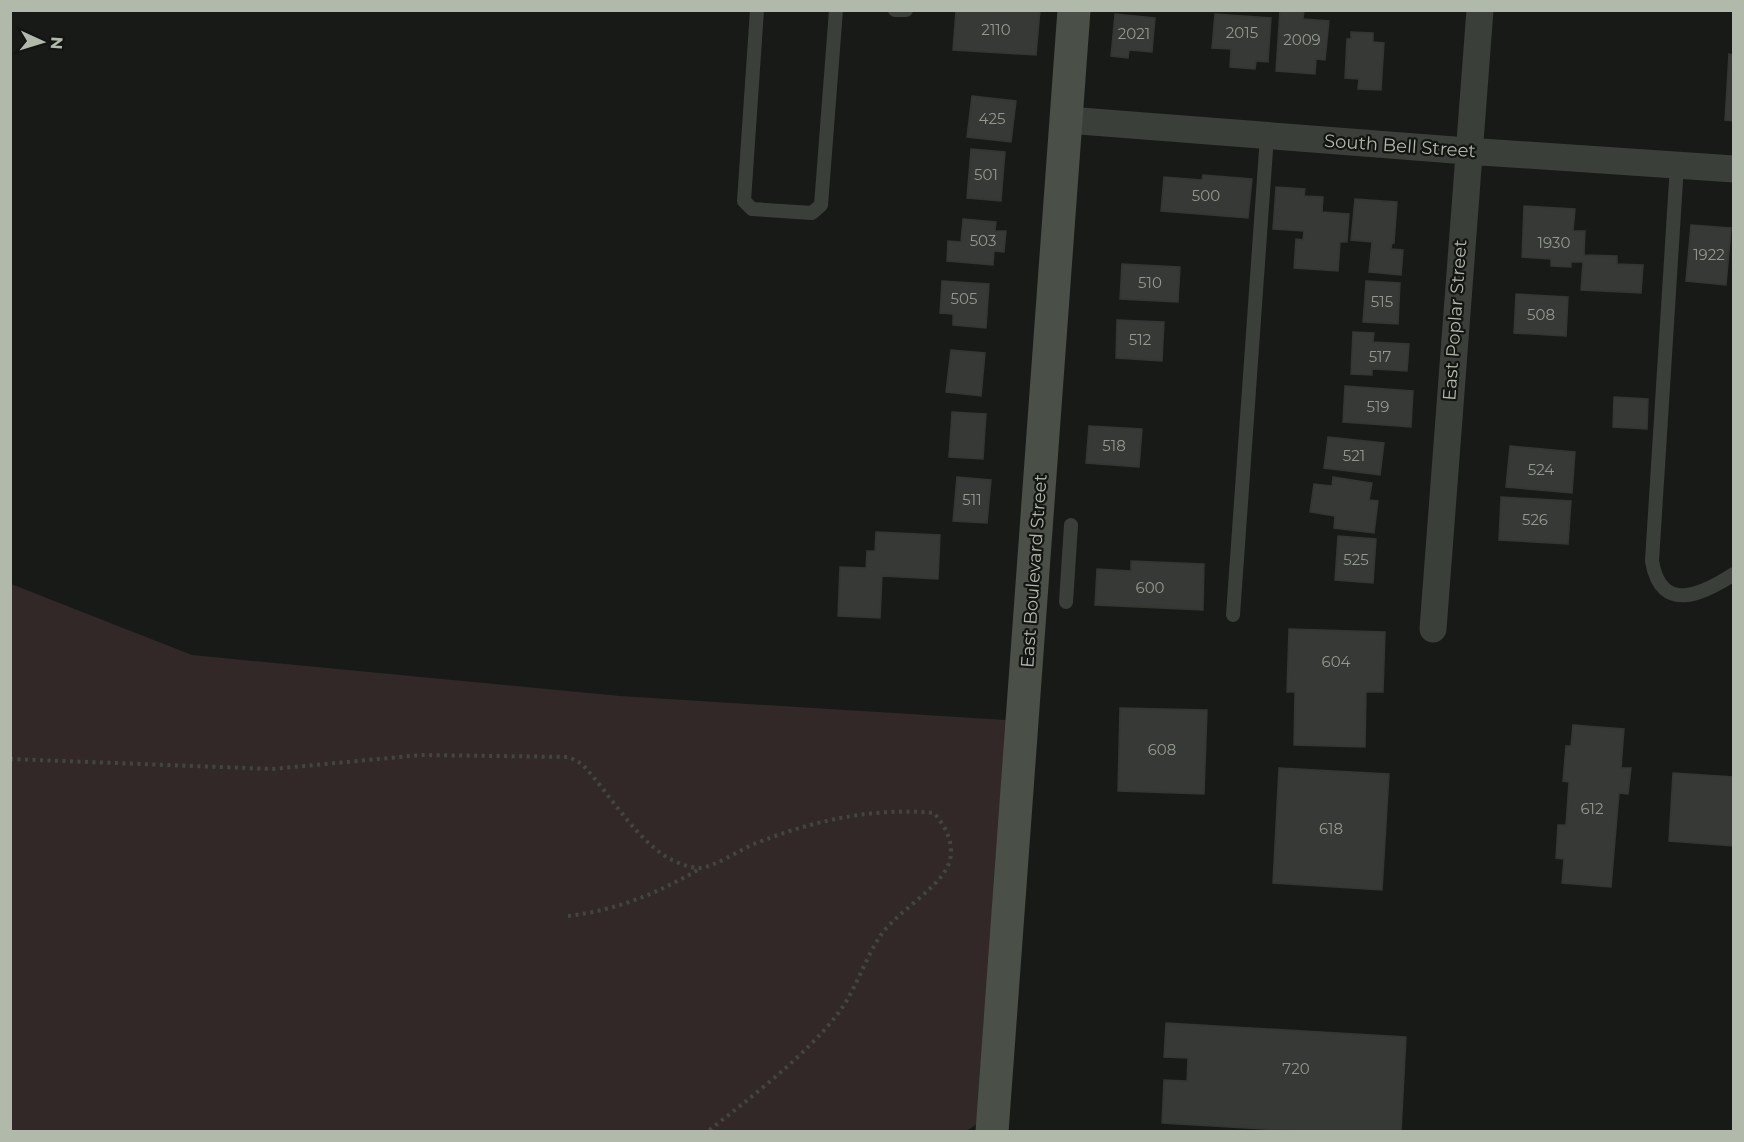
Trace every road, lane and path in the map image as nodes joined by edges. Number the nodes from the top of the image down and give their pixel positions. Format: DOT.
graph roads {
  1 [pos="757,10"];
  2 [pos="836,10"];
  3 [pos="895,10"];
  4 [pos="906,10"];
  5 [pos="1074,10"];
  6 [pos="1480,10"];
  7 [pos="1067,120"];
  8 [pos="1267,136"];
  9 [pos="1467,152"];
  10 [pos="1677,165"];
  11 [pos="1734,169"];
  12 [pos="1071,525"];
  13 [pos="1734,574"];
  14 [pos="1066,602"];
  15 [pos="1233,615"];
  16 [pos="1433,629"];
  17 [pos="10,759"];
  18 [pos="702,868"];
  19 [pos="568,916"];
  20 [pos="707,1131"];
  21 [pos="992,1131"];
  1 -- 2 [label="lane"];
  3 -- 4 [label="lane"];
  5 -- 7 [label="main road, East Boulevard Street"];
  6 -- 9 [label="street, East Poplar Street"];
  7 -- 8 [label="street, South Bell Street"];
  7 -- 21 [label="main road, East Boulevard Street"];
  8 -- 9 [label="street, South Bell Street"];
  8 -- 15 [label="lane"];
  9 -- 10 [label="street, South Bell Street"];
  9 -- 16 [label="street, East Poplar Street"];
  10 -- 11 [label="street, South Bell Street"];
  10 -- 13 [label="lane"];
  12 -- 14 [label="lane"];
  17 -- 18 [label="path"];
  18 -- 19 [label="path"];
  18 -- 20 [label="path"];
}
